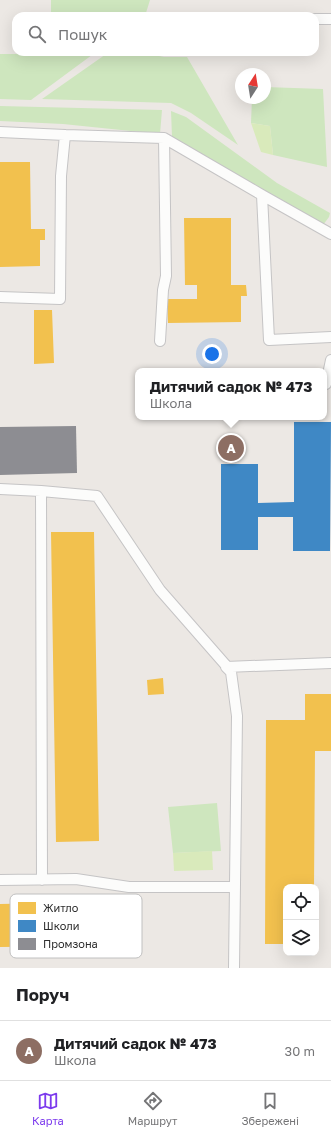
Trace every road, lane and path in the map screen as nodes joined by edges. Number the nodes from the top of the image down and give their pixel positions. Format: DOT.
graph roads {
  1 [pos="319,19"];
  2 [pos="331,19"];
  3 [pos="0,132"];
  4 [pos="65,135"];
  5 [pos="164,138"];
  6 [pos="262,196"];
  7 [pos="331,234"];
  8 [pos="0,297"];
  9 [pos="331,338"];
  10 [pos="160,341"];
  11 [pos="331,360"];
  12 [pos="327,379"];
  13 [pos="0,488"];
  14 [pos="42,490"];
  15 [pos="331,663"];
  16 [pos="226,666"];
  17 [pos="0,880"];
  18 [pos="42,880"];
  19 [pos="234,887"];
  20 [pos="234,968"];
  1 -- 2 [label="lane"];
  3 -- 4 [label="lane"];
  4 -- 5 [label="lane"];
  4 -- 8 [label="lane"];
  5 -- 6 [label="lane"];
  5 -- 10 [label="lane"];
  6 -- 7 [label="lane"];
  6 -- 9 [label="lane"];
  11 -- 12 [label="lane"];
  13 -- 14 [label="lane"];
  14 -- 16 [label="lane"];
  14 -- 18 [label="lane"];
  15 -- 16 [label="lane"];
  16 -- 19 [label="lane"];
  17 -- 18 [label="lane"];
  18 -- 19 [label="lane"];
  19 -- 20 [label="lane"];
}
